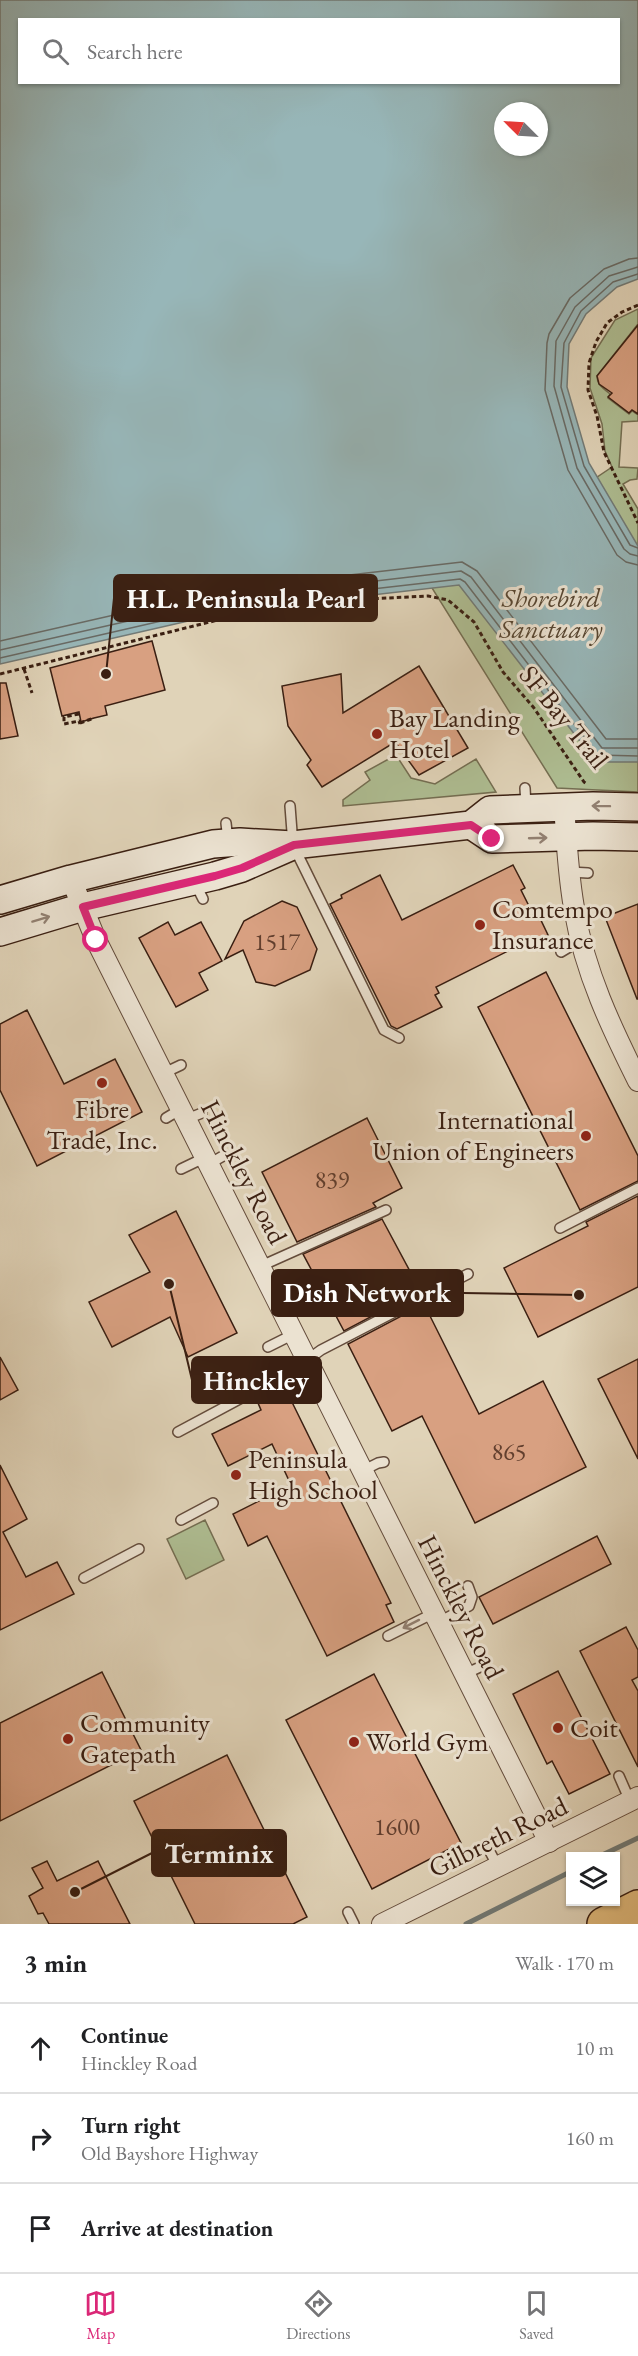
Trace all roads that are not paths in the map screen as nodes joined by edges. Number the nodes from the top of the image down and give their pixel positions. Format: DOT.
graph roads {
  1 [pos="290,806"];
  2 [pos="564,807"];
  3 [pos="638,807"];
  4 [pos="471,825"];
  5 [pos="567,837"];
  6 [pos="638,837"];
  7 [pos="294,845"];
  8 [pos="71,879"];
  9 [pos="6,894"];
  10 [pos="83,907"];
  11 [pos="0,932"];
  12 [pos="581,940"];
  13 [pos="561,952"];
  14 [pos="399,1038"];
  15 [pos="638,1080"];
  16 [pos="213,1159"];
  17 [pos="181,1168"];
  18 [pos="638,1188"];
  19 [pos="386,1210"];
  20 [pos="560,1228"];
  21 [pos="261,1266"];
  22 [pos="468,1274"];
  23 [pos="294,1334"];
  24 [pos="268,1347"];
  25 [pos="307,1361"];
  26 [pos="178,1432"];
  27 [pos="384,1462"];
  28 [pos="362,1470"];
  29 [pos="213,1503"];
  30 [pos="181,1520"];
  31 [pos="139,1549"];
  32 [pos="84,1578"];
  33 [pos="468,1586"];
  34 [pos="437,1617"];
  35 [pos="388,1636"];
  36 [pos="619,1776"];
  37 [pos="634,1799"];
  38 [pos="549,1842"];
  39 [pos="488,1848"];
  40 [pos="498,1867"];
  41 [pos="638,1907"];
  42 [pos="348,1912"];
  43 [pos="354,1924"];
  44 [pos="382,1924"];
  45 [pos="604,1924"];
  1 -- 7 [label="lane"];
  3 -- 2 [label="main road, one-way"];
  2 -- 4 [label="main road"];
  2 -- 5 [label="street"];
  4 -- 5 [label="main road, one-way"];
  4 -- 7 [label="main road"];
  5 -- 6 [label="main road"];
  5 -- 12 [label="street"];
  7 -- 8 [label="main road"];
  7 -- 10 [label="main road"];
  7 -- 14 [label="lane"];
  8 -- 9 [label="main road"];
  8 -- 10 [label="street, Hinckley Road"];
  11 -- 10 [label="main road, one-way"];
  10 -- 16 [label="street, Hinckley Road"];
  12 -- 13 [label="lane"];
  12 -- 15 [label="street"];
  16 -- 17 [label="lane"];
  16 -- 21 [label="street, Hinckley Road"];
  18 -- 20 [label="lane"];
  19 -- 21 [label="lane"];
  21 -- 23 [label="street, Hinckley Road"];
  22 -- 25 [label="lane"];
  23 -- 24 [label="lane"];
  23 -- 25 [label="street, Hinckley Road"];
  25 -- 26 [label="lane"];
  25 -- 28 [label="street, Hinckley Road"];
  27 -- 28 [label="lane"];
  28 -- 34 [label="street, Hinckley Road"];
  29 -- 30 [label="lane"];
  31 -- 32 [label="lane"];
  33 -- 34 [label="lane"];
  34 -- 35 [label="lane, one-way"];
  34 -- 38 [label="street, Hinckley Road"];
  36 -- 37 [label="lane"];
  37 -- 38 [label="street, Gilbreth Road"];
  38 -- 40 [label="street, Gilbreth Road"];
  39 -- 40 [label="lane"];
  40 -- 44 [label="street, Gilbreth Road"];
  41 -- 45 [label="highway"];
  42 -- 43 [label="lane"];
}
